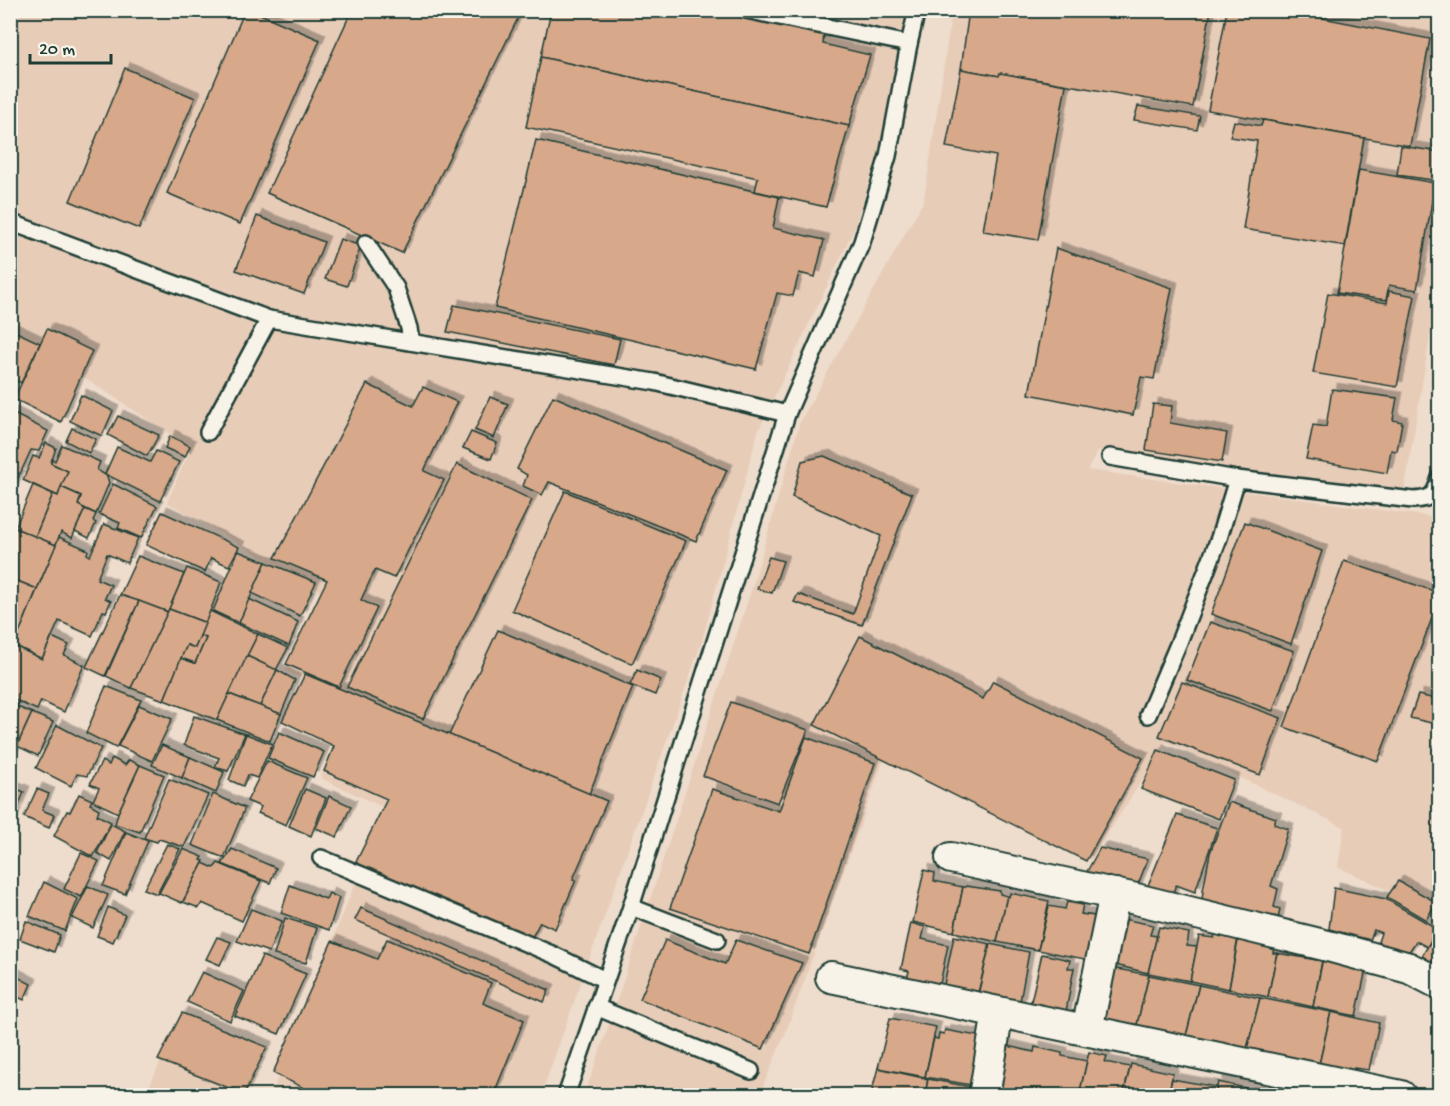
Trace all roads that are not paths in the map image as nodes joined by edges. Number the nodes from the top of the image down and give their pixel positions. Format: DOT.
graph roads {
  1 [pos="746,10"];
  2 [pos="917,10"];
  3 [pos="909,44"];
  4 [pos="10,222"];
  5 [pos="366,243"];
  6 [pos="269,319"];
  7 [pos="411,342"];
  8 [pos="788,414"];
  9 [pos="208,432"];
  10 [pos="1110,458"];
  11 [pos="1440,478"];
  12 [pos="1237,479"];
  13 [pos="1148,715"];
  14 [pos="321,858"];
  15 [pos="951,858"];
  16 [pos="1115,894"];
  17 [pos="631,906"];
  18 [pos="717,940"];
  19 [pos="831,977"];
  20 [pos="605,980"];
  21 [pos="1440,984"];
  22 [pos="596,1007"];
  23 [pos="998,1012"];
  24 [pos="1087,1030"];
  25 [pos="751,1071"];
  26 [pos="566,1095"];
  27 [pos="984,1095"];
  28 [pos="1401,1095"];
  1 -- 3 [label="lane"];
  2 -- 3 [label="lane"];
  3 -- 8 [label="lane"];
  4 -- 6 [label="lane"];
  5 -- 7 [label="lane"];
  6 -- 7 [label="lane"];
  6 -- 9 [label="lane"];
  7 -- 8 [label="lane"];
  8 -- 17 [label="lane"];
  10 -- 12 [label="lane"];
  11 -- 12 [label="lane"];
  12 -- 13 [label="lane"];
  14 -- 20 [label="lane"];
  15 -- 16 [label="street"];
  16 -- 21 [label="street"];
  16 -- 24 [label="street"];
  17 -- 18 [label="lane"];
  17 -- 20 [label="lane"];
  19 -- 23 [label="street"];
  20 -- 22 [label="lane"];
  22 -- 25 [label="lane"];
  22 -- 26 [label="lane"];
  23 -- 24 [label="street"];
  23 -- 27 [label="street"];
  24 -- 28 [label="street"];
}
